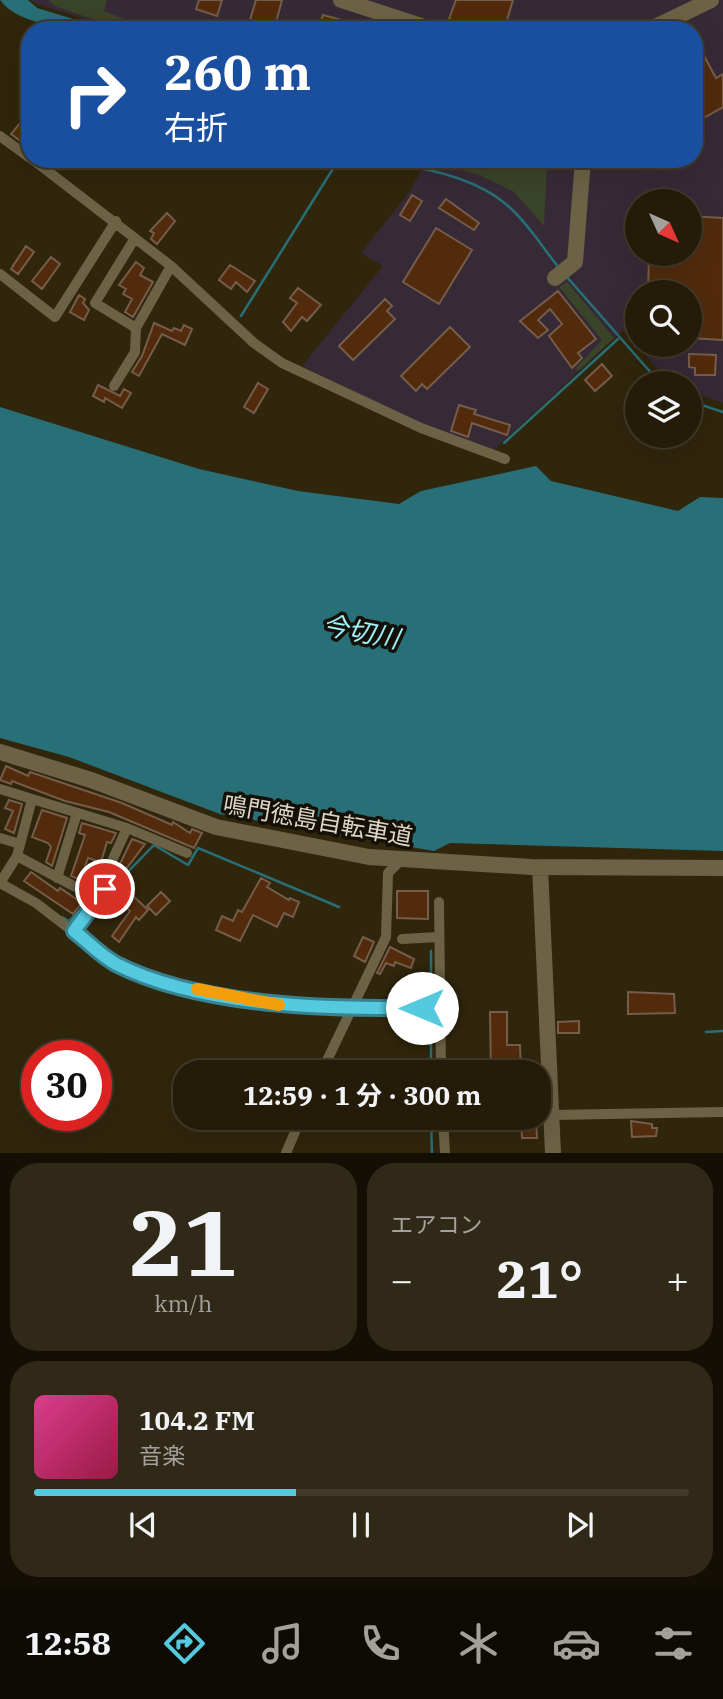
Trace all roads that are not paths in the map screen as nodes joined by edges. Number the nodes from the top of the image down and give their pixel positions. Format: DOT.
graph roads {
  1 [pos="341,0"];
  2 [pos="711,0"];
  3 [pos="406,21"];
  4 [pos="668,21"];
  5 [pos="0,136"];
  6 [pos="21,151"];
  7 [pos="44,168"];
  8 [pos="582,168"];
  9 [pos="116,221"];
  10 [pos="135,238"];
  11 [pos="171,266"];
  12 [pos="0,274"];
  13 [pos="555,278"];
  14 [pos="135,328"];
  15 [pos="114,386"];
  16 [pos="505,459"];
  17 [pos="0,752"];
  18 [pos="0,789"];
  19 [pos="32,799"];
  20 [pos="77,813"];
  21 [pos="127,828"];
  22 [pos="0,838"];
  23 [pos="20,844"];
  24 [pos="187,853"];
  25 [pos="18,856"];
  26 [pos="401,860"];
  27 [pos="540,867"];
  28 [pos="723,868"];
  29 [pos="57,878"];
  30 [pos="0,883"];
  31 [pos="111,893"];
  32 [pos="439,902"];
  33 [pos="74,931"];
  34 [pos="439,937"];
  35 [pos="401,939"];
  36 [pos="438,983"];
  37 [pos="421,985"];
  38 [pos="353,1007"];
  39 [pos="438,1013"];
  40 [pos="327,1060"];
  41 [pos="440,1060"];
  42 [pos="549,1060"];
  43 [pos="723,1112"];
  44 [pos="551,1115"];
  45 [pos="296,1130"];
  46 [pos="444,1130"];
  47 [pos="286,1153"];
  48 [pos="445,1153"];
  49 [pos="553,1153"];
  1 -- 3 [label="main road"];
  2 -- 4 [label="main road"];
  5 -- 6 [label="street"];
  7 -- 9 [label="street"];
  8 -- 13 [label="main road"];
  9 -- 10 [label="street"];
  9 -- 12 [label="street"];
  10 -- 11 [label="street"];
  10 -- 14 [label="street"];
  11 -- 14 [label="street"];
  11 -- 16 [label="street"];
  14 -- 15 [label="street"];
  17 -- 26 [label="main road, 鳴門徳島自転車道"];
  18 -- 19 [label="street"];
  19 -- 20 [label="street"];
  19 -- 23 [label="street"];
  20 -- 21 [label="street"];
  20 -- 29 [label="street"];
  21 -- 24 [label="street"];
  21 -- 29 [label="street"];
  22 -- 23 [label="street"];
  23 -- 25 [label="street"];
  25 -- 29 [label="street"];
  25 -- 30 [label="street"];
  26 -- 27 [label="main road, 鳴門徳島自転車道"];
  26 -- 38 [label="street"];
  27 -- 28 [label="main road, 鳴門徳島自転車道"];
  27 -- 42 [label="main road"];
  30 -- 33 [label="street"];
  31 -- 33 [label="street"];
  32 -- 34 [label="street"];
  33 -- 38 [label="street"];
  34 -- 35 [label="street"];
  34 -- 36 [label="street"];
  36 -- 37 [label="street"];
  36 -- 39 [label="street"];
  38 -- 39 [label="street"];
  38 -- 40 [label="street"];
  39 -- 41 [label="street"];
  43 -- 44 [label="street"];
  44 -- 49 [label="main road"];
  45 -- 47 [label="street"];
  46 -- 48 [label="street"];
}
